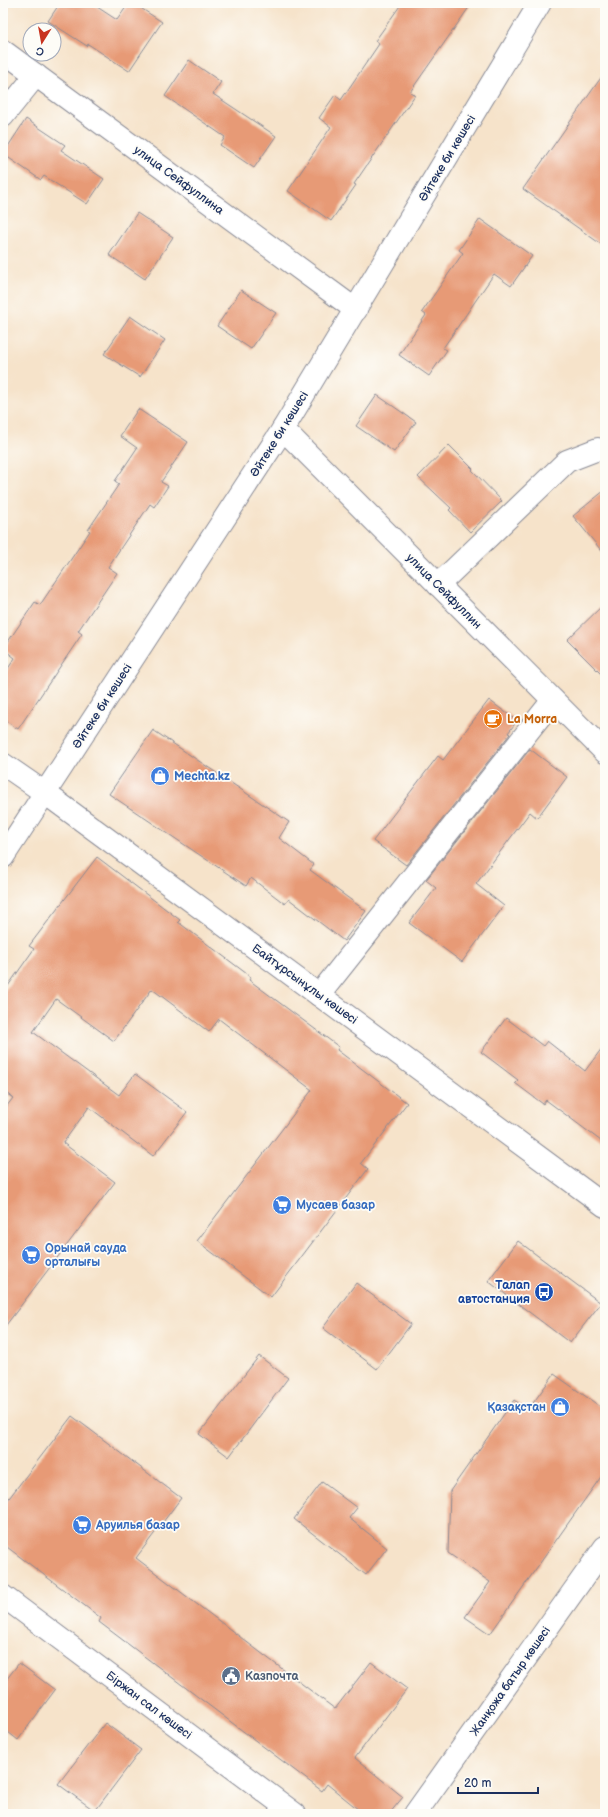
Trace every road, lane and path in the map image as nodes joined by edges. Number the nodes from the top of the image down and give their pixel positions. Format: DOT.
graph roads {
  1 [pos="540,3"];
  2 [pos="3,51"];
  3 [pos="36,75"];
  4 [pos="3,116"];
  5 [pos="356,310"];
  6 [pos="283,429"];
  7 [pos="605,451"];
  8 [pos="438,585"];
  9 [pos="554,700"];
  10 [pos="605,752"];
  11 [pos="3,764"];
  12 [pos="45,792"];
  13 [pos="3,857"];
  14 [pos="318,995"];
  15 [pos="605,1206"];
  16 [pos="605,1547"];
  17 [pos="3,1596"];
  18 [pos="295,1814"];
  19 [pos="415,1814"];
  1 -- 5 [label="street, Әйтеке би көшесі"];
  2 -- 3 [label="street, улица Сейфуллина"];
  3 -- 4 [label="street"];
  3 -- 5 [label="street, улица Сейфуллина"];
  5 -- 6 [label="street, Әйтеке би көшесі"];
  6 -- 8 [label="street, улица Сейфуллин"];
  6 -- 12 [label="street, Әйтеке би көшесі"];
  7 -- 8 [label="street"];
  8 -- 9 [label="street, улица Сейфуллин"];
  9 -- 10 [label="street, улица Сейфуллин"];
  9 -- 14 [label="street"];
  11 -- 12 [label="street, Байтұрсынұлы көшесі"];
  12 -- 13 [label="street, Әйтеке би көшесі"];
  12 -- 14 [label="street, Байтұрсынұлы көшесі"];
  14 -- 15 [label="street, Байтұрсынұлы көшесі"];
  16 -- 19 [label="street, Жанқожа батыр көшесі"];
  17 -- 18 [label="street, Біржан сал көшесі"];
}
